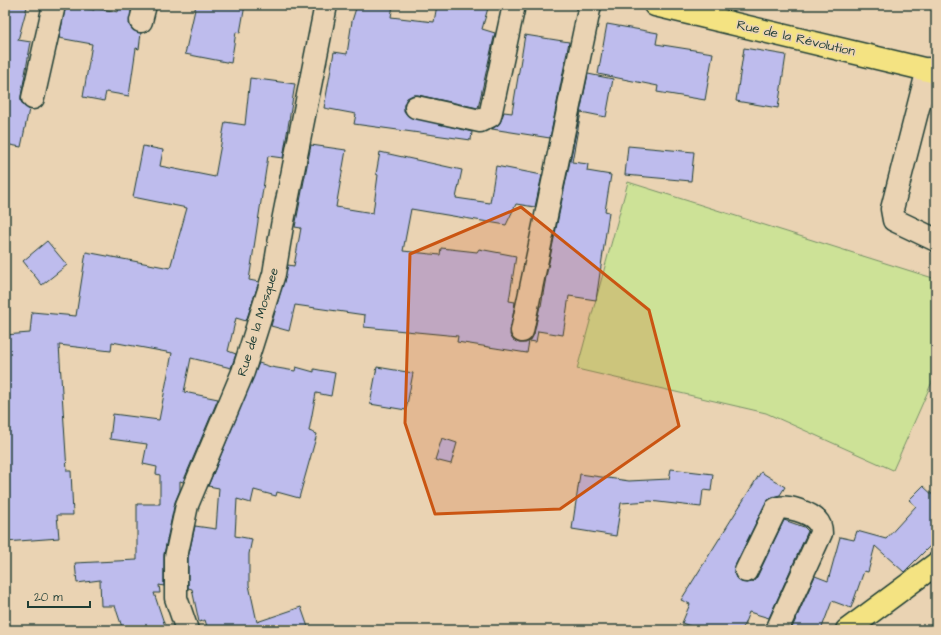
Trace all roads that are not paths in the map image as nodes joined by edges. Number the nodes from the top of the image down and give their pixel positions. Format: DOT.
graph roads {
  1 [pos="54,5"];
  2 [pos="326,5"];
  3 [pos="514,5"];
  4 [pos="590,5"];
  5 [pos="655,5"];
  6 [pos="932,71"];
  7 [pos="33,98"];
  8 [pos="416,107"];
  9 [pos="936,240"];
  10 [pos="522,331"];
  11 [pos="936,564"];
  12 [pos="746,572"];
  13 [pos="187,630"];
  14 [pos="778,630"];
  15 [pos="847,630"];
  1 -- 7 [label="street"];
  2 -- 13 [label="street, Rue de la Mosquee"];
  3 -- 8 [label="street"];
  4 -- 10 [label="street"];
  5 -- 6 [label="main road, Rue de la Révolution"];
  6 -- 9 [label="street"];
  11 -- 15 [label="main road"];
  12 -- 14 [label="street"];
}
